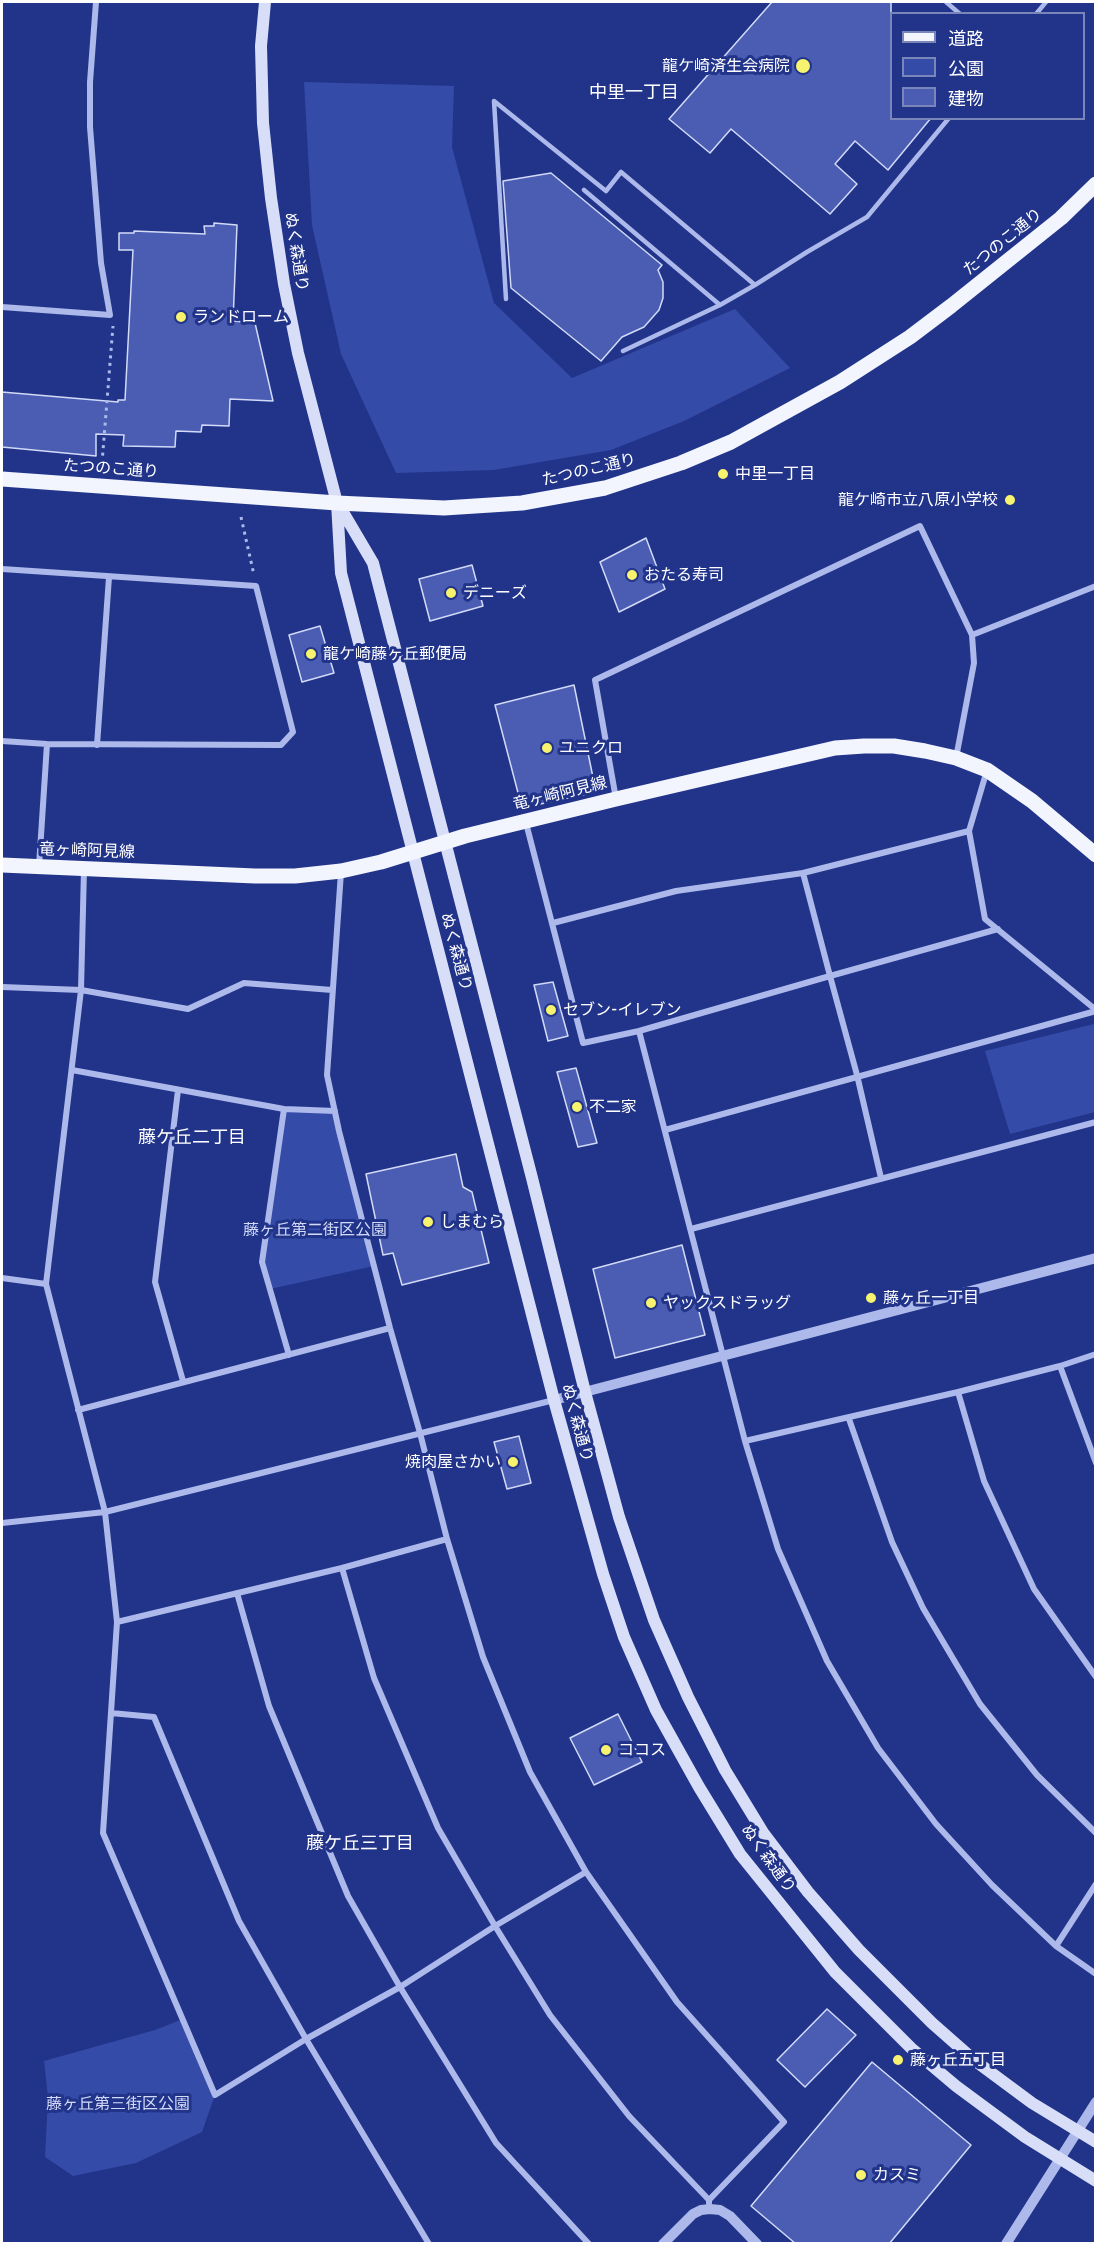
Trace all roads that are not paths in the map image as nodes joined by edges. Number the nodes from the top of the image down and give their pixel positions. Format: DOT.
graph roads {
  1 [pos="96,2"];
  2 [pos="265,2"];
  3 [pos="946,2"];
  4 [pos="958,12"];
  5 [pos="947,120"];
  6 [pos="1095,184"];
  7 [pos="585,190"];
  8 [pos="755,285"];
  9 [pos="506,299"];
  10 [pos="720,305"];
  11 [pos="2,307"];
  12 [pos="623,351"];
  13 [pos="2,479"];
  14 [pos="338,503"];
  15 [pos="2,569"];
  16 [pos="109,577"];
  17 [pos="1095,586"];
  18 [pos="972,635"];
  19 [pos="2,741"];
  20 [pos="47,744"];
  21 [pos="97,745"];
  22 [pos="956,758"];
  23 [pos="987,770"];
  24 [pos="616,799"];
  25 [pos="526,822"];
  26 [pos="969,831"];
  27 [pos="445,842"];
  28 [pos="412,853"];
  29 [pos="1095,855"];
  30 [pos="2,865"];
  31 [pos="39,867"];
  32 [pos="84,869"];
  33 [pos="341,872"];
  34 [pos="803,873"];
  35 [pos="553,923"];
  36 [pos="998,929"];
  37 [pos="830,976"];
  38 [pos="2,987"];
  39 [pos="81,990"];
  40 [pos="332,990"];
  41 [pos="1095,1011"];
  42 [pos="639,1031"];
  43 [pos="72,1070"];
  44 [pos="857,1076"];
  45 [pos="178,1090"];
  46 [pos="284,1109"];
  47 [pos="334,1111"];
  48 [pos="1095,1122"];
  49 [pos="665,1130"];
  50 [pos="881,1178"];
  51 [pos="692,1229"];
  52 [pos="1095,1258"];
  53 [pos="2,1278"];
  54 [pos="46,1284"];
  55 [pos="390,1328"];
  56 [pos="1095,1354"];
  57 [pos="289,1355"];
  58 [pos="724,1355"];
  59 [pos="1060,1366"];
  60 [pos="183,1381"];
  61 [pos="585,1392"];
  62 [pos="958,1392"];
  63 [pos="554,1400"];
  64 [pos="78,1410"];
  65 [pos="849,1419"];
  66 [pos="420,1433"];
  67 [pos="745,1441"];
  68 [pos="1095,1463"];
  69 [pos="105,1512"];
  70 [pos="2,1523"];
  71 [pos="447,1539"];
  72 [pos="342,1568"];
  73 [pos="237,1593"];
  74 [pos="117,1622"];
  75 [pos="1095,1677"];
  76 [pos="111,1713"];
  77 [pos="1095,1833"];
  78 [pos="586,1872"];
  79 [pos="1095,1884"];
  80 [pos="495,1926"];
  81 [pos="1056,1946"];
  82 [pos="1095,1974"];
  83 [pos="400,1987"];
  84 [pos="306,2039"];
  85 [pos="1095,2102"];
  86 [pos="1077,2131"];
  87 [pos="1095,2142"];
  88 [pos="1059,2160"];
  89 [pos="1095,2181"];
  90 [pos="710,2205"];
  91 [pos="429,2244"];
  92 [pos="589,2244"];
  93 [pos="663,2244"];
  94 [pos="757,2244"];
  95 [pos="1006,2244"];
  1 -- 11 [label="street"];
  2 -- 14 [label="main road, ぬく森通り"];
  3 -- 4 [label="lane"];
  5 -- 8 [label="lane"];
  6 -- 14 [label="main road, たつのこ通り"];
  7 -- 10 [label="lane"];
  8 -- 9 [label="lane"];
  8 -- 10 [label="lane"];
  10 -- 12 [label="lane"];
  13 -- 14 [label="main road, たつのこ通り"];
  14 -- 27 [label="main road, ぬく森通り"];
  14 -- 28 [label="main road, ぬく森通り"];
  15 -- 16 [label="street"];
  16 -- 21 [label="street"];
  16 -- 21 [label="street"];
  17 -- 18 [label="street"];
  18 -- 22 [label="street"];
  18 -- 24 [label="street"];
  19 -- 20 [label="street"];
  20 -- 21 [label="street"];
  20 -- 31 [label="street"];
  22 -- 23 [label="main road, 竜ヶ崎阿見線"];
  22 -- 24 [label="main road, 竜ヶ崎阿見線"];
  23 -- 26 [label="street"];
  23 -- 29 [label="main road, 竜ヶ崎阿見線"];
  24 -- 25 [label="main road, 竜ヶ崎阿見線"];
  25 -- 27 [label="main road, 竜ヶ崎阿見線"];
  25 -- 35 [label="street"];
  26 -- 34 [label="street"];
  26 -- 36 [label="street"];
  27 -- 28 [label="main road, 竜ヶ崎阿見線"];
  27 -- 61 [label="main road, ぬく森通り"];
  28 -- 33 [label="main road, 竜ヶ崎阿見線"];
  28 -- 63 [label="main road, ぬく森通り"];
  30 -- 31 [label="main road, 竜ヶ崎阿見線"];
  31 -- 32 [label="main road, 竜ヶ崎阿見線"];
  32 -- 33 [label="main road, 竜ヶ崎阿見線"];
  32 -- 39 [label="street"];
  33 -- 40 [label="street"];
  34 -- 35 [label="street"];
  34 -- 37 [label="street"];
  35 -- 42 [label="street"];
  36 -- 37 [label="street"];
  36 -- 41 [label="street"];
  37 -- 42 [label="street"];
  37 -- 44 [label="street"];
  38 -- 39 [label="street"];
  39 -- 40 [label="street"];
  39 -- 43 [label="street"];
  40 -- 47 [label="street"];
  41 -- 44 [label="street"];
  42 -- 49 [label="street"];
  43 -- 45 [label="street"];
  43 -- 54 [label="street"];
  44 -- 49 [label="street"];
  44 -- 50 [label="street"];
  45 -- 46 [label="street"];
  45 -- 60 [label="street"];
  46 -- 47 [label="street"];
  46 -- 57 [label="street"];
  47 -- 55 [label="street"];
  48 -- 50 [label="street"];
  49 -- 51 [label="street"];
  50 -- 51 [label="street"];
  51 -- 58 [label="street"];
  52 -- 58 [label="street"];
  53 -- 54 [label="street"];
  54 -- 64 [label="street"];
  55 -- 57 [label="street"];
  55 -- 66 [label="street"];
  56 -- 59 [label="street"];
  57 -- 60 [label="street"];
  58 -- 61 [label="street"];
  58 -- 67 [label="street"];
  59 -- 62 [label="street"];
  59 -- 68 [label="street"];
  60 -- 64 [label="street"];
  61 -- 63 [label="street"];
  61 -- 86 [label="main road, ぬく森通り"];
  62 -- 65 [label="street"];
  62 -- 75 [label="street"];
  63 -- 66 [label="street"];
  63 -- 88 [label="main road, ぬく森通り"];
  64 -- 69 [label="street"];
  65 -- 67 [label="street"];
  65 -- 77 [label="street"];
  66 -- 69 [label="street"];
  66 -- 71 [label="street"];
  67 -- 81 [label="street"];
  69 -- 70 [label="street"];
  69 -- 74 [label="street"];
  71 -- 72 [label="street"];
  71 -- 78 [label="street"];
  72 -- 73 [label="street"];
  72 -- 80 [label="street"];
  73 -- 74 [label="street"];
  73 -- 83 [label="street"];
  74 -- 76 [label="street"];
  76 -- 84 [label="street"];
  76 -- 84 [label="street"];
  78 -- 80 [label="street"];
  78 -- 90 [label="street"];
  79 -- 81 [label="street"];
  80 -- 83 [label="street"];
  80 -- 90 [label="street"];
  81 -- 82 [label="street"];
  83 -- 84 [label="street"];
  83 -- 92 [label="street"];
  84 -- 91 [label="street"];
  85 -- 86 [label="street"];
  86 -- 87 [label="main road, ぬく森通り"];
  86 -- 88 [label="street"];
  88 -- 89 [label="main road, ぬく森通り"];
  88 -- 95 [label="street"];
  90 -- 93 [label="street"];
  90 -- 94 [label="street"];
}
